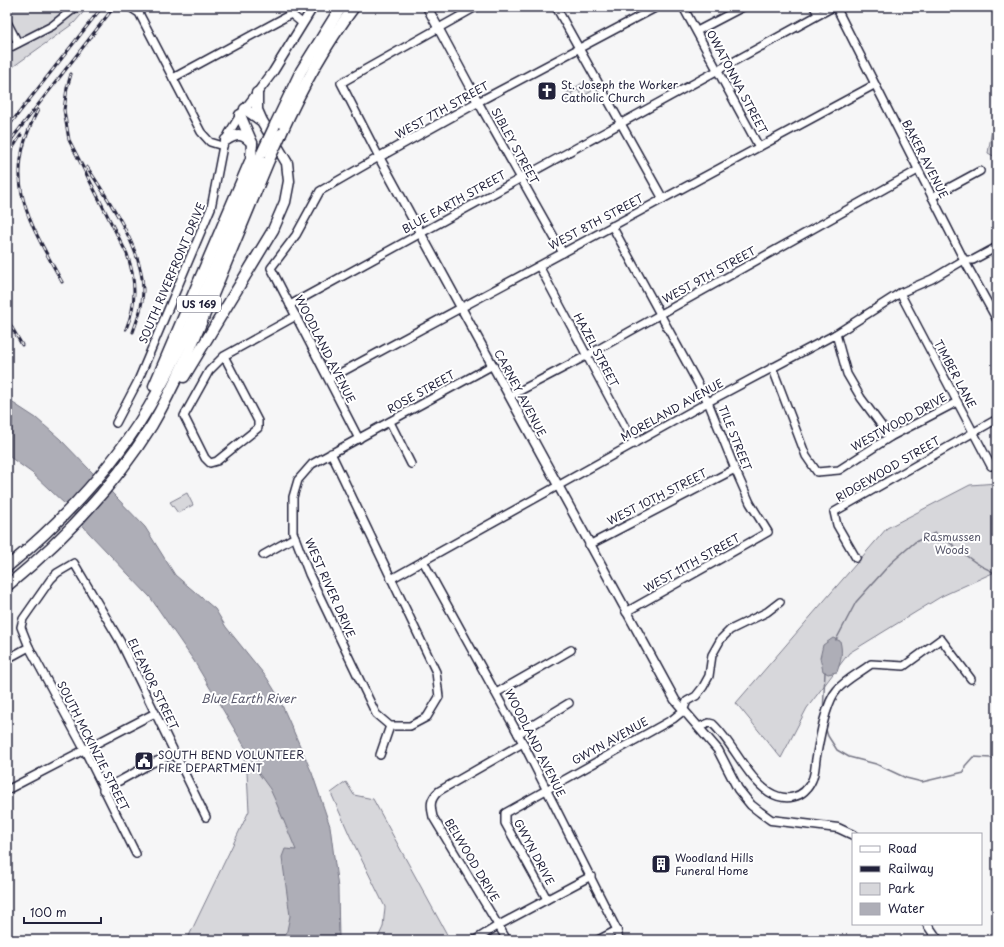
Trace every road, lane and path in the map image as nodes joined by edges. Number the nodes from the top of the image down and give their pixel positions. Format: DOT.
graph roads {
  1 [pos="76,7"];
  2 [pos="132,7"];
  3 [pos="313,7"];
  4 [pos="341,7"];
  5 [pos="354,7"];
  6 [pos="427,7"];
  7 [pos="476,7"];
  8 [pos="556,7"];
  9 [pos="657,7"];
  10 [pos="683,7"];
  11 [pos="743,7"];
  12 [pos="814,7"];
  13 [pos="834,7"];
  14 [pos="292,10"];
  15 [pos="818,14"];
  16 [pos="7,22"];
  17 [pos="302,23"];
  18 [pos="438,28"];
  19 [pos="697,32"];
  20 [pos="18,43"];
  21 [pos="7,49"];
  22 [pos="579,49"];
  23 [pos="718,71"];
  24 [pos="173,78"];
  25 [pos="874,85"];
  26 [pos="257,93"];
  27 [pos="478,102"];
  28 [pos="243,112"];
  29 [pos="262,121"];
  30 [pos="620,124"];
  31 [pos="224,143"];
  32 [pos="252,143"];
  33 [pos="759,147"];
  34 [pos="266,156"];
  35 [pos="380,157"];
  36 [pos="918,170"];
  37 [pos="980,171"];
  38 [pos="520,178"];
  39 [pos="932,197"];
  40 [pos="663,199"];
  41 [pos="612,226"];
  42 [pos="420,233"];
  43 [pos="997,247"];
  44 [pos="563,253"];
  45 [pos="964,260"];
  46 [pos="538,266"];
  47 [pos="271,268"];
  48 [pos="900,293"];
  49 [pos="290,305"];
  50 [pos="462,307"];
  51 [pos="660,315"];
  52 [pos="296,316"];
  53 [pos="997,320"];
  54 [pos="836,334"];
  55 [pos="224,356"];
  56 [pos="586,356"];
  57 [pos="493,364"];
  58 [pos="772,367"];
  59 [pos="328,379"];
  60 [pos="510,396"];
  61 [pos="708,402"];
  62 [pos="957,402"];
  63 [pos="997,419"];
  64 [pos="390,422"];
  65 [pos="116,423"];
  66 [pos="151,425"];
  67 [pos="974,432"];
  68 [pos="132,434"];
  69 [pos="890,437"];
  70 [pos="359,439"];
  71 [pos="634,444"];
  72 [pos="331,453"];
  73 [pos="411,464"];
  74 [pos="991,466"];
  75 [pos="735,469"];
  76 [pos="558,486"];
  77 [pos="768,532"];
  78 [pos="295,537"];
  79 [pos="589,545"];
  80 [pos="263,554"];
  81 [pos="856,558"];
  82 [pos="423,561"];
  83 [pos="74,563"];
  84 [pos="7,567"];
  85 [pos="391,579"];
  86 [pos="7,586"];
  87 [pos="780,602"];
  88 [pos="626,612"];
  89 [pos="29,647"];
  90 [pos="571,650"];
  91 [pos="7,659"];
  92 [pos="971,679"];
  93 [pos="496,693"];
  94 [pos="569,703"];
  95 [pos="684,711"];
  96 [pos="155,713"];
  97 [pos="390,726"];
  98 [pos="699,728"];
  99 [pos="518,734"];
  100 [pos="523,743"];
  101 [pos="84,749"];
  102 [pos="175,754"];
  103 [pos="380,755"];
  104 [pos="546,789"];
  105 [pos="7,790"];
  106 [pos="104,790"];
  107 [pos="206,817"];
  108 [pos="852,835"];
  109 [pos="136,854"];
  110 [pos="591,876"];
  111 [pos="547,899"];
  112 [pos="499,925"];
  113 [pos="928,925"];
  114 [pos="617,930"];
  115 [pos="475,940"];
  116 [pos="507,940"];
  117 [pos="598,940"];
  118 [pos="619,940"];
  119 [pos="938,940"];
  1 -- 20 [label="street"];
  2 -- 24 [label="street"];
  3 -- 17 [label="main road, SOUTH RIVERFRONT DRIVE"];
  4 -- 34 [label="highway, US 169, bridge"];
  5 -- 34 [label="highway, US 169, bridge"];
  6 -- 18 [label="main road, SIBLEY STREET"];
  7 -- 18 [label="street"];
  8 -- 22 [label="street"];
  9 -- 22 [label="street, WEST 7TH STREET"];
  10 -- 19 [label="street, OWATONNA STREET"];
  11 -- 19 [label="street"];
  12 -- 15 [label="street"];
  13 -- 15 [label="street, BLUE EARTH STREET"];
  13 -- 25 [label="street, BAKER AVENUE"];
  14 -- 17 [label="street"];
  14 -- 24 [label="street"];
  15 -- 23 [label="street, BLUE EARTH STREET"];
  16 -- 20 [label="street"];
  17 -- 26 [label="main road, SOUTH RIVERFRONT DRIVE"];
  18 -- 27 [label="main road, SIBLEY STREET"];
  18 -- 35 [label="street, CARNEY AVENUE"];
  19 -- 23 [label="street, OWATONNA STREET"];
  20 -- 21 [label="street"];
  22 -- 27 [label="street, WEST 7TH STREET"];
  22 -- 30 [label="street"];
  23 -- 30 [label="street, BLUE EARTH STREET"];
  23 -- 33 [label="street, OWATONNA STREET"];
  24 -- 31 [label="street"];
  25 -- 33 [label="street, WEST 8TH STREET"];
  25 -- 36 [label="street, BAKER AVENUE"];
  26 -- 28 [label="main road, SOUTH RIVERFRONT DRIVE"];
  26 -- 29 [label="highway"];
  27 -- 35 [label="main road, WEST 7TH STREET"];
  27 -- 38 [label="street, SIBLEY STREET"];
  28 -- 29 [label="highway"];
  28 -- 31 [label="street, SOUTH RIVERFRONT DRIVE"];
  28 -- 32 [label="highway"];
  29 -- 66 [label="highway"];
  30 -- 38 [label="street, BLUE EARTH STREET"];
  30 -- 40 [label="street"];
  31 -- 32 [label="highway"];
  31 -- 65 [label="street, SOUTH RIVERFRONT DRIVE"];
  32 -- 68 [label="highway"];
  33 -- 40 [label="street, WEST 8TH STREET"];
  34 -- 66 [label="highway, US 169"];
  34 -- 68 [label="highway, US 169"];
  35 -- 42 [label="main road, CARNEY AVENUE"];
  35 -- 47 [label="street, WEST 7TH STREET"];
  36 -- 39 [label="street, BAKER AVENUE"];
  36 -- 51 [label="street, WEST 9TH STREET"];
  37 -- 39 [label="street"];
  38 -- 42 [label="street, BLUE EARTH STREET"];
  38 -- 44 [label="street, SIBLEY STREET"];
  39 -- 45 [label="street, BAKER AVENUE"];
  40 -- 41 [label="street, WEST 8TH STREET"];
  41 -- 44 [label="street, WEST 8TH STREET"];
  41 -- 51 [label="street, TILE STREET"];
  42 -- 49 [label="street, BLUE EARTH STREET"];
  42 -- 50 [label="main road, CARNEY AVENUE"];
  43 -- 45 [label="street, MORELAND AVENUE"];
  44 -- 46 [label="street, WEST 8TH STREET"];
  45 -- 48 [label="street, MORELAND AVENUE"];
  45 -- 53 [label="street, BAKER AVENUE"];
  46 -- 50 [label="street, WEST 8TH STREET"];
  46 -- 56 [label="street, HAZEL STREET"];
  47 -- 49 [label="street, WOODLAND AVENUE"];
  48 -- 54 [label="street, MORELAND AVENUE"];
  48 -- 62 [label="street, TIMBER LANE"];
  49 -- 52 [label="street, WOODLAND AVENUE"];
  50 -- 57 [label="main road, CARNEY AVENUE"];
  50 -- 59 [label="street, WEST 8TH STREET"];
  51 -- 56 [label="street, WEST 9TH STREET"];
  51 -- 61 [label="street, TILE STREET"];
  52 -- 55 [label="street"];
  52 -- 59 [label="street, WOODLAND AVENUE"];
  54 -- 58 [label="street, MORELAND AVENUE"];
  54 -- 69 [label="street"];
  55 -- 55 [label="street"];
  56 -- 60 [label="street, WEST 9TH STREET"];
  56 -- 71 [label="street, HAZEL STREET"];
  57 -- 60 [label="main road, CARNEY AVENUE"];
  57 -- 64 [label="street, ROSE STREET"];
  58 -- 61 [label="street, MORELAND AVENUE"];
  58 -- 69 [label="street, WESTWOOD DRIVE"];
  59 -- 70 [label="street, WOODLAND AVENUE"];
  60 -- 76 [label="main road, CARNEY AVENUE"];
  61 -- 71 [label="street, MORELAND AVENUE"];
  61 -- 75 [label="street, TILE STREET"];
  62 -- 67 [label="street, TIMBER LANE"];
  62 -- 69 [label="street, WESTWOOD DRIVE"];
  63 -- 67 [label="street, RIDGEWOOD STREET"];
  64 -- 70 [label="street, ROSE STREET"];
  64 -- 73 [label="street"];
  66 -- 86 [label="highway, US 169"];
  67 -- 74 [label="street, TIMBER LANE"];
  67 -- 81 [label="street, RIDGEWOOD STREET"];
  68 -- 84 [label="highway, US 169"];
  70 -- 72 [label="street, WEST RIVER DRIVE"];
  71 -- 76 [label="street, MORELAND AVENUE"];
  72 -- 78 [label="street, WEST RIVER DRIVE"];
  72 -- 85 [label="street"];
  75 -- 77 [label="street, TILE STREET"];
  75 -- 79 [label="street, WEST 10TH STREET"];
  76 -- 79 [label="main road, CARNEY AVENUE"];
  76 -- 82 [label="street, MORELAND AVENUE"];
  77 -- 88 [label="street, WEST 11TH STREET"];
  78 -- 80 [label="street"];
  78 -- 97 [label="street, WEST RIVER DRIVE"];
  79 -- 88 [label="main road, CARNEY AVENUE"];
  82 -- 85 [label="street, MORELAND AVENUE"];
  82 -- 93 [label="street, WOODLAND AVENUE"];
  83 -- 89 [label="street, SOUTH MCKINZIE STREET"];
  83 -- 96 [label="street, ELEANOR STREET"];
  85 -- 97 [label="street"];
  87 -- 95 [label="street, GWYN AVENUE"];
  88 -- 95 [label="main road, CARNEY AVENUE"];
  89 -- 91 [label="street"];
  89 -- 101 [label="street, SOUTH MCKINZIE STREET"];
  90 -- 93 [label="street"];
  92 -- 98 [label="street"];
  93 -- 99 [label="street, WOODLAND AVENUE"];
  94 -- 99 [label="street"];
  95 -- 98 [label="main road, CARNEY AVENUE"];
  95 -- 104 [label="street, GWYN AVENUE"];
  96 -- 101 [label="street"];
  96 -- 102 [label="street, ELEANOR STREET"];
  97 -- 103 [label="street"];
  98 -- 108 [label="main road, CARNEY AVENUE"];
  99 -- 100 [label="street, WOODLAND AVENUE"];
  100 -- 104 [label="street, WOODLAND AVENUE"];
  100 -- 112 [label="street, BELWOOD DRIVE"];
  101 -- 105 [label="street"];
  101 -- 106 [label="street, SOUTH MCKINZIE STREET"];
  102 -- 106 [label="street"];
  102 -- 107 [label="street, ELEANOR STREET"];
  104 -- 110 [label="street, WOODLAND AVENUE"];
  104 -- 111 [label="street, GWYN DRIVE"];
  106 -- 109 [label="street, SOUTH MCKINZIE STREET"];
  110 -- 111 [label="street"];
  110 -- 114 [label="street, WOODLAND AVENUE"];
  111 -- 112 [label="street"];
  112 -- 115 [label="street"];
  112 -- 116 [label="street, BELWOOD DRIVE"];
  113 -- 119 [label="main road"];
  114 -- 117 [label="street"];
  114 -- 118 [label="street, WOODLAND AVENUE"];
}
